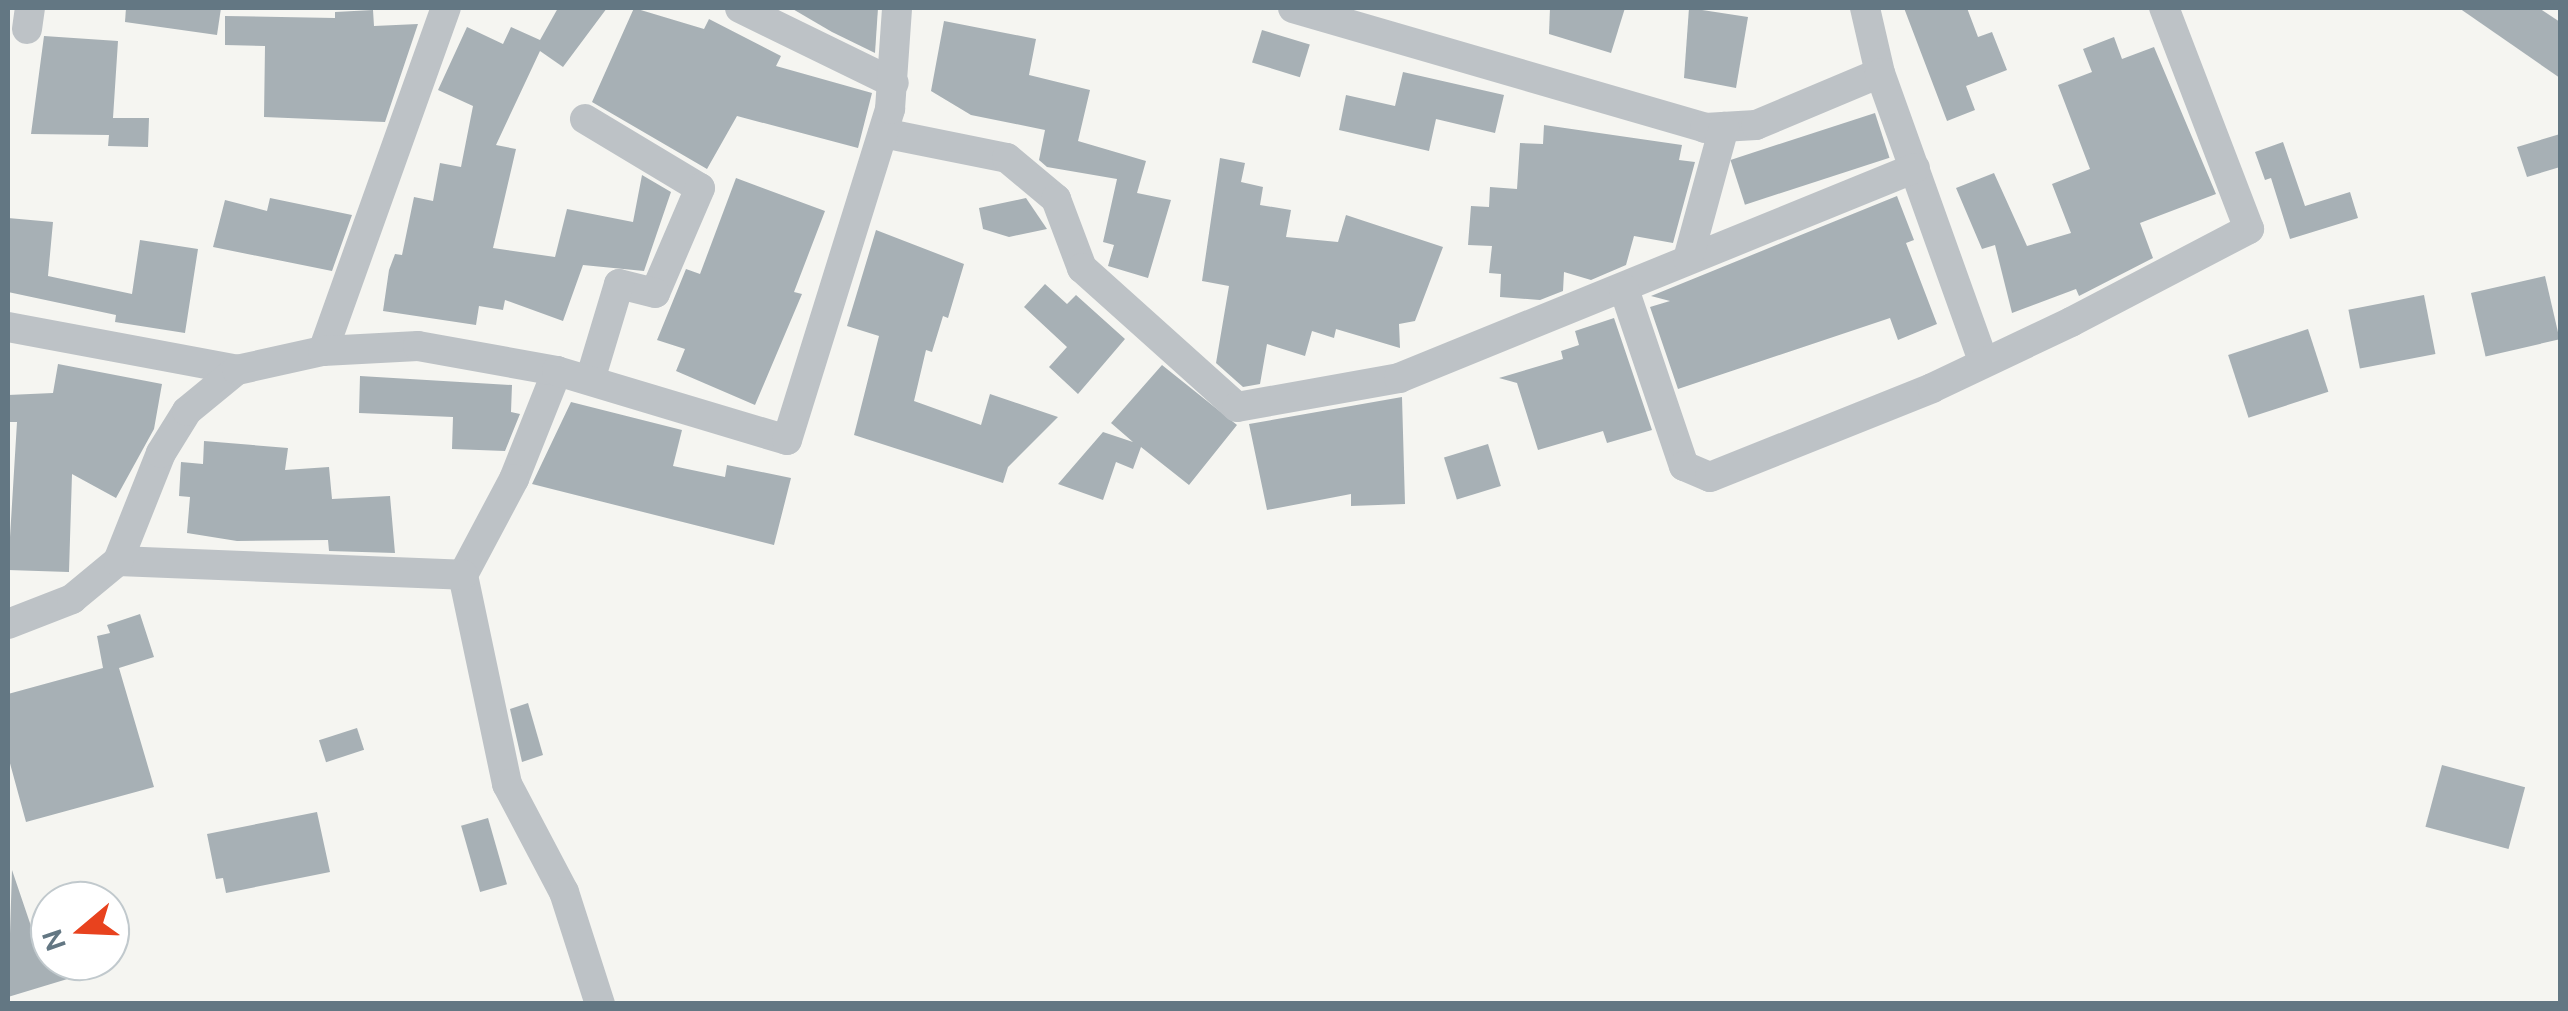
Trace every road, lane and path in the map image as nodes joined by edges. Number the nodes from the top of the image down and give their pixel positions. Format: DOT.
graph roads {
  1 [pos="446,8"];
  2 [pos="740,8"];
  3 [pos="897,8"];
  4 [pos="1293,8"];
  5 [pos="1865,8"];
  6 [pos="2164,8"];
  7 [pos="1880,73"];
  8 [pos="894,83"];
  9 [pos="584,119"];
  10 [pos="1724,127"];
  11 [pos="883,133"];
  12 [pos="1915,168"];
  13 [pos="1688,259"];
  14 [pos="1624,290"];
  15 [pos="8,327"];
  16 [pos="323,351"];
  17 [pos="1984,361"];
  18 [pos="237,370"];
  19 [pos="558,370"];
  20 [pos="590,380"];
  21 [pos="118,561"];
  22 [pos="462,574"];
  23 [pos="8,624"];
  24 [pos="600,1004"];
  1 -- 16 [label="street"];
  2 -- 8 [label="street"];
  3 -- 8 [label="street"];
  4 -- 10 [label="street"];
  5 -- 7 [label="street"];
  6 -- 17 [label="street"];
  7 -- 10 [label="street"];
  7 -- 12 [label="street"];
  8 -- 11 [label="street"];
  9 -- 20 [label="street"];
  10 -- 13 [label="street"];
  11 -- 14 [label="street"];
  11 -- 20 [label="street"];
  12 -- 13 [label="street"];
  12 -- 17 [label="street"];
  13 -- 14 [label="street"];
  14 -- 17 [label="street"];
  15 -- 18 [label="street"];
  16 -- 18 [label="street"];
  16 -- 19 [label="street"];
  18 -- 21 [label="street"];
  19 -- 20 [label="street"];
  19 -- 22 [label="street"];
  21 -- 22 [label="street"];
  21 -- 23 [label="street"];
  22 -- 24 [label="street"];
}
